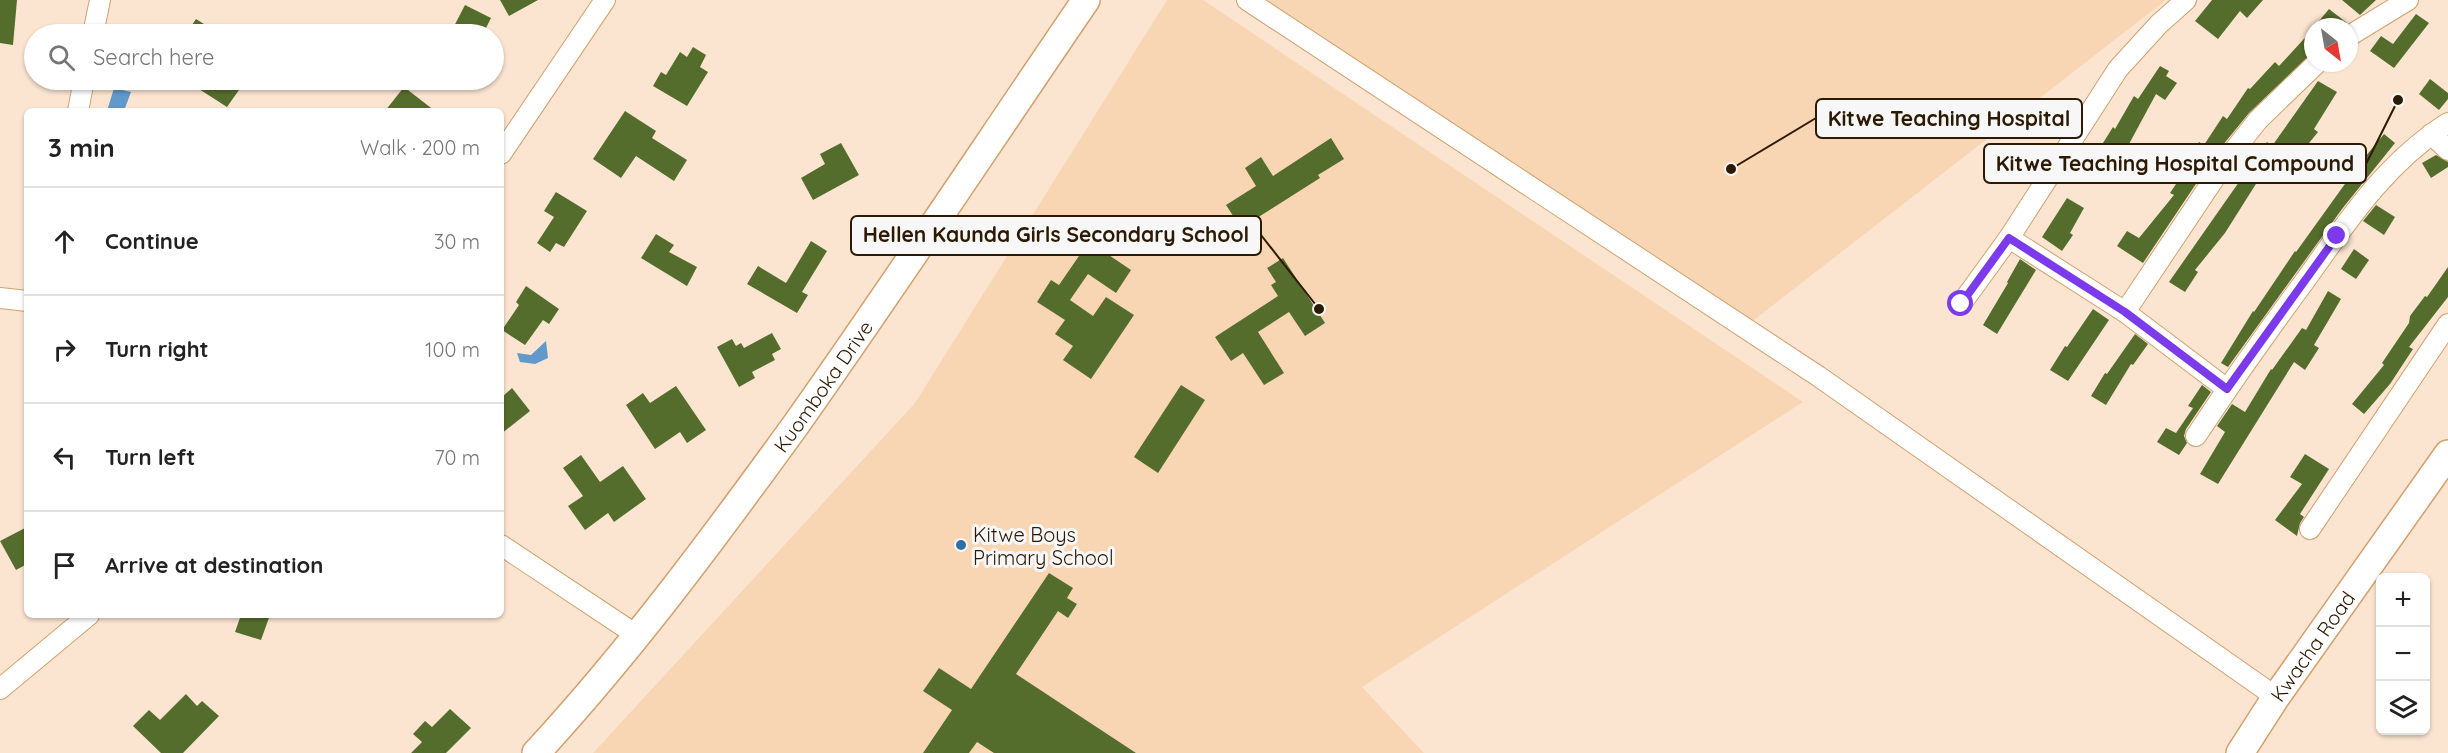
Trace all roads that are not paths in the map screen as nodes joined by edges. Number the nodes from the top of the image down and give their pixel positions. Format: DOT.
graph roads {
  1 [pos="100,0"];
  2 [pos="605,0"];
  3 [pos="1086,0"];
  4 [pos="1247,0"];
  5 [pos="2186,0"];
  6 [pos="2408,0"];
  7 [pos="95,24"];
  8 [pos="2358,31"];
  9 [pos="2308,72"];
  10 [pos="82,90"];
  11 [pos="79,108"];
  12 [pos="2448,123"];
  13 [pos="2431,134"];
  14 [pos="504,150"];
  15 [pos="2448,150"];
  16 [pos="2009,238"];
  17 [pos="0,298"];
  18 [pos="24,301"];
  19 [pos="1961,304"];
  20 [pos="2125,312"];
  21 [pos="2448,324"];
  22 [pos="2227,389"];
  23 [pos="2196,436"];
  24 [pos="2447,456"];
  25 [pos="2310,529"];
  26 [pos="504,547"];
  27 [pos="85,618"];
  28 [pos="638,636"];
  29 [pos="0,689"];
  30 [pos="2276,697"];
  31 [pos="536,753"];
  32 [pos="2240,753"];
  1 -- 7 [label="street"];
  2 -- 14 [label="street"];
  3 -- 28 [label="main road, Kuomboka Drive"];
  4 -- 30 [label="street"];
  5 -- 16 [label="street"];
  6 -- 8 [label="street"];
  9 -- 20 [label="street"];
  10 -- 11 [label="street"];
  12 -- 13 [label="street"];
  13 -- 15 [label="street"];
  13 -- 22 [label="street"];
  16 -- 19 [label="street"];
  16 -- 20 [label="street"];
  17 -- 18 [label="street"];
  20 -- 22 [label="street"];
  21 -- 25 [label="street"];
  22 -- 23 [label="street"];
  24 -- 30 [label="main road, Kwacha Road"];
  26 -- 28 [label="street"];
  27 -- 29 [label="street"];
  28 -- 31 [label="main road, Kuomboka Drive"];
  30 -- 32 [label="main road, Kwacha Road"];
}
